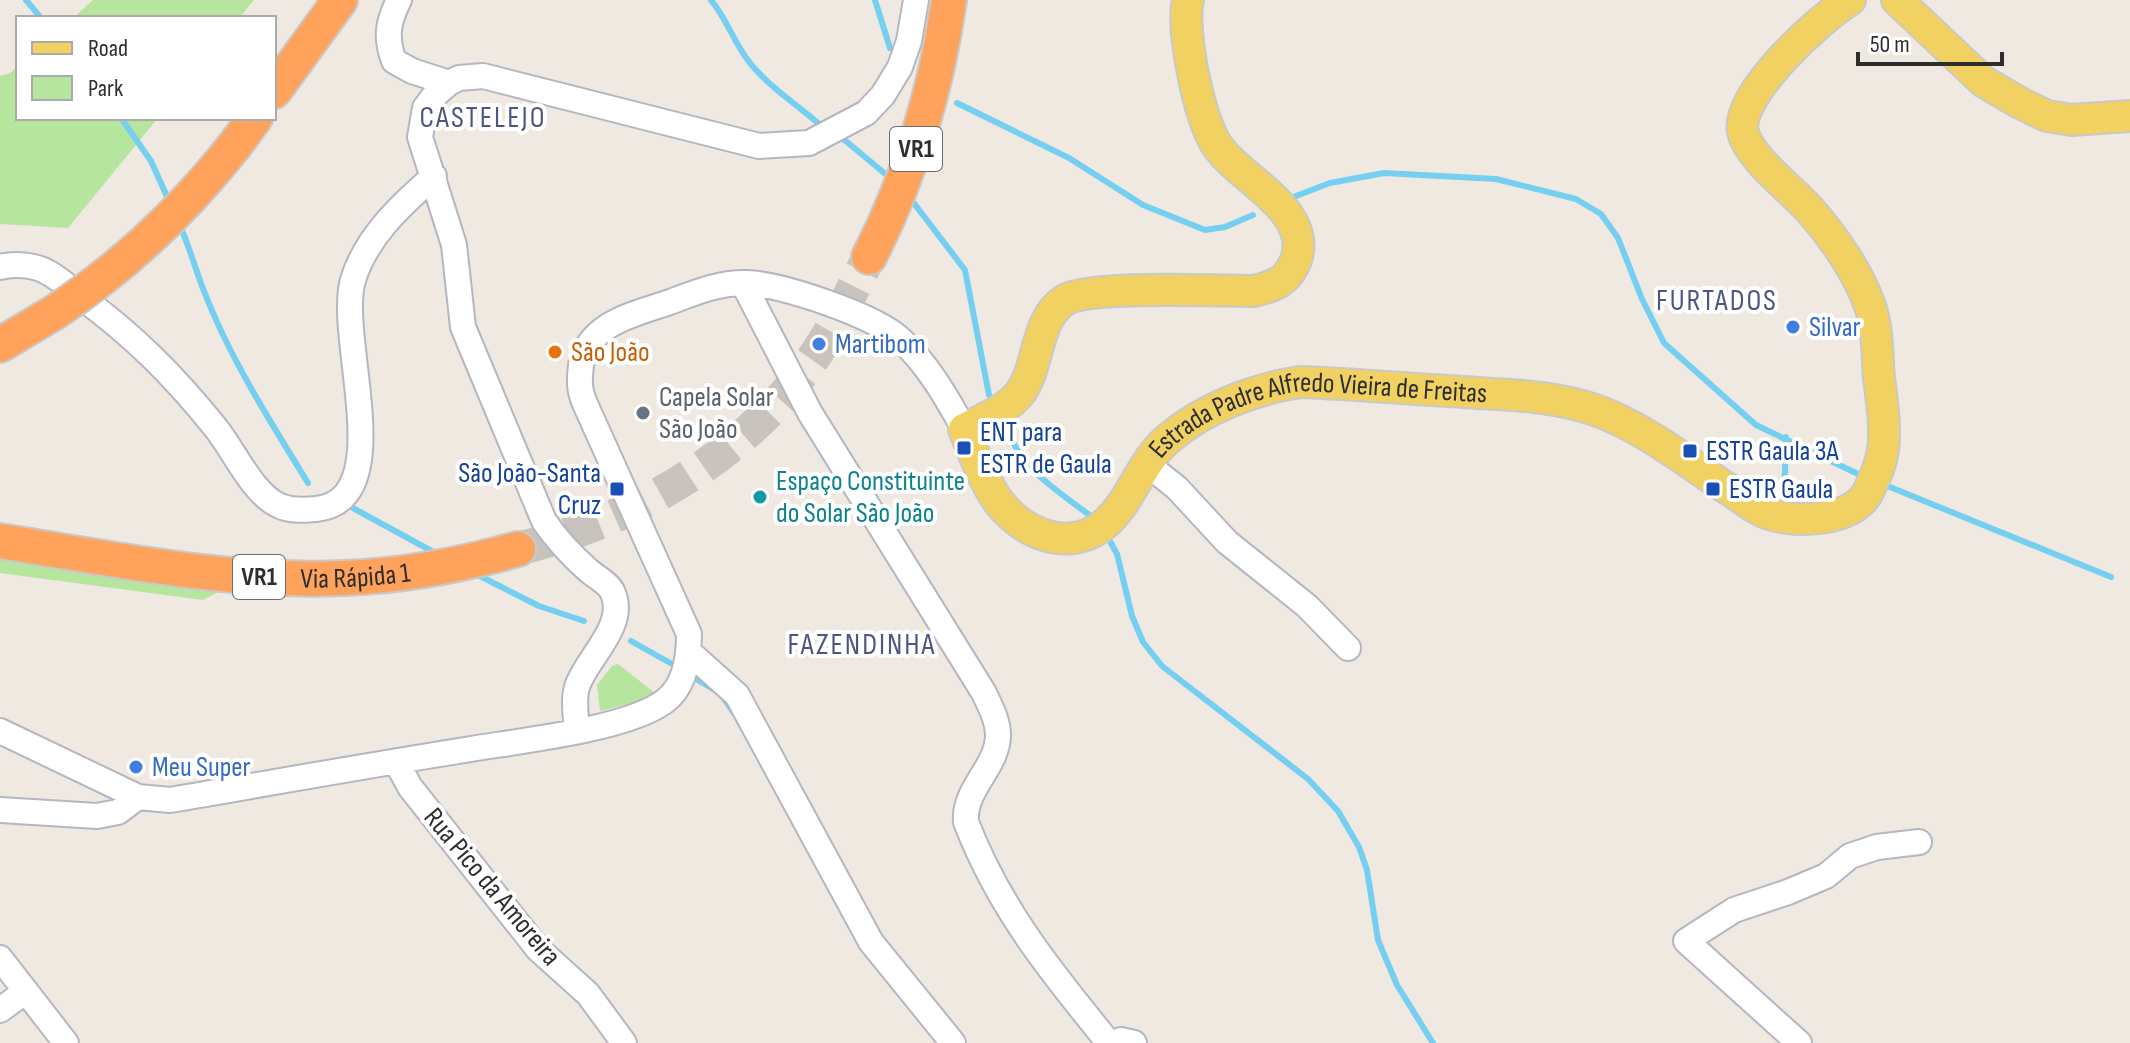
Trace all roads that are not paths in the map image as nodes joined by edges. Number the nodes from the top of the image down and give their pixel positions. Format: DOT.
graph roads {
  1 [pos="340,0"];
  2 [pos="399,0"];
  3 [pos="916,0"];
  4 [pos="949,0"];
  5 [pos="1188,0"];
  6 [pos="1850,0"];
  7 [pos="1897,0"];
  8 [pos="449,83"];
  9 [pos="276,88"];
  10 [pos="2130,116"];
  11 [pos="245,132"];
  12 [pos="434,176"];
  13 [pos="869,257"];
  14 [pos="0,267"];
  15 [pos="743,283"];
  16 [pos="0,345"];
  17 [pos="964,429"];
  18 [pos="1147,464"];
  19 [pos="0,541"];
  20 [pos="518,549"];
  21 [pos="1348,648"];
  22 [pos="689,652"];
  23 [pos="577,730"];
  24 [pos="0,731"];
  25 [pos="397,763"];
  26 [pos="138,797"];
  27 [pos="0,810"];
  28 [pos="1919,842"];
  29 [pos="0,958"];
  30 [pos="26,991"];
  31 [pos="0,1010"];
  32 [pos="66,1043"];
  33 [pos="624,1043"];
  34 [pos="953,1043"];
  35 [pos="1111,1043"];
  36 [pos="1134,1043"];
  37 [pos="1799,1043"];
  1 -- 9 [label="highway"];
  2 -- 8 [label="street"];
  3 -- 8 [label="street"];
  4 -- 13 [label="highway, VR1"];
  5 -- 17 [label="main road"];
  6 -- 18 [label="main road, Estrada Padre Alfredo Vieira de Freitas"];
  7 -- 10 [label="main road"];
  8 -- 12 [label="street"];
  11 -- 16 [label="highway, bridge"];
  12 -- 14 [label="street"];
  12 -- 23 [label="street"];
  15 -- 17 [label="street"];
  15 -- 22 [label="street"];
  15 -- 35 [label="street"];
  17 -- 18 [label="main road, Estrada Padre Alfredo Vieira de Freitas"];
  18 -- 21 [label="street"];
  19 -- 20 [label="highway, Via Rápida 1 / VR1"];
  22 -- 23 [label="street"];
  22 -- 34 [label="street"];
  23 -- 25 [label="street"];
  24 -- 26 [label="street"];
  25 -- 26 [label="street"];
  25 -- 33 [label="street, Rua Pico da Amoreira"];
  26 -- 27 [label="street"];
  28 -- 37 [label="street"];
  29 -- 30 [label="street"];
  30 -- 31 [label="street"];
  30 -- 32 [label="street"];
  35 -- 36 [label="street"];
}
